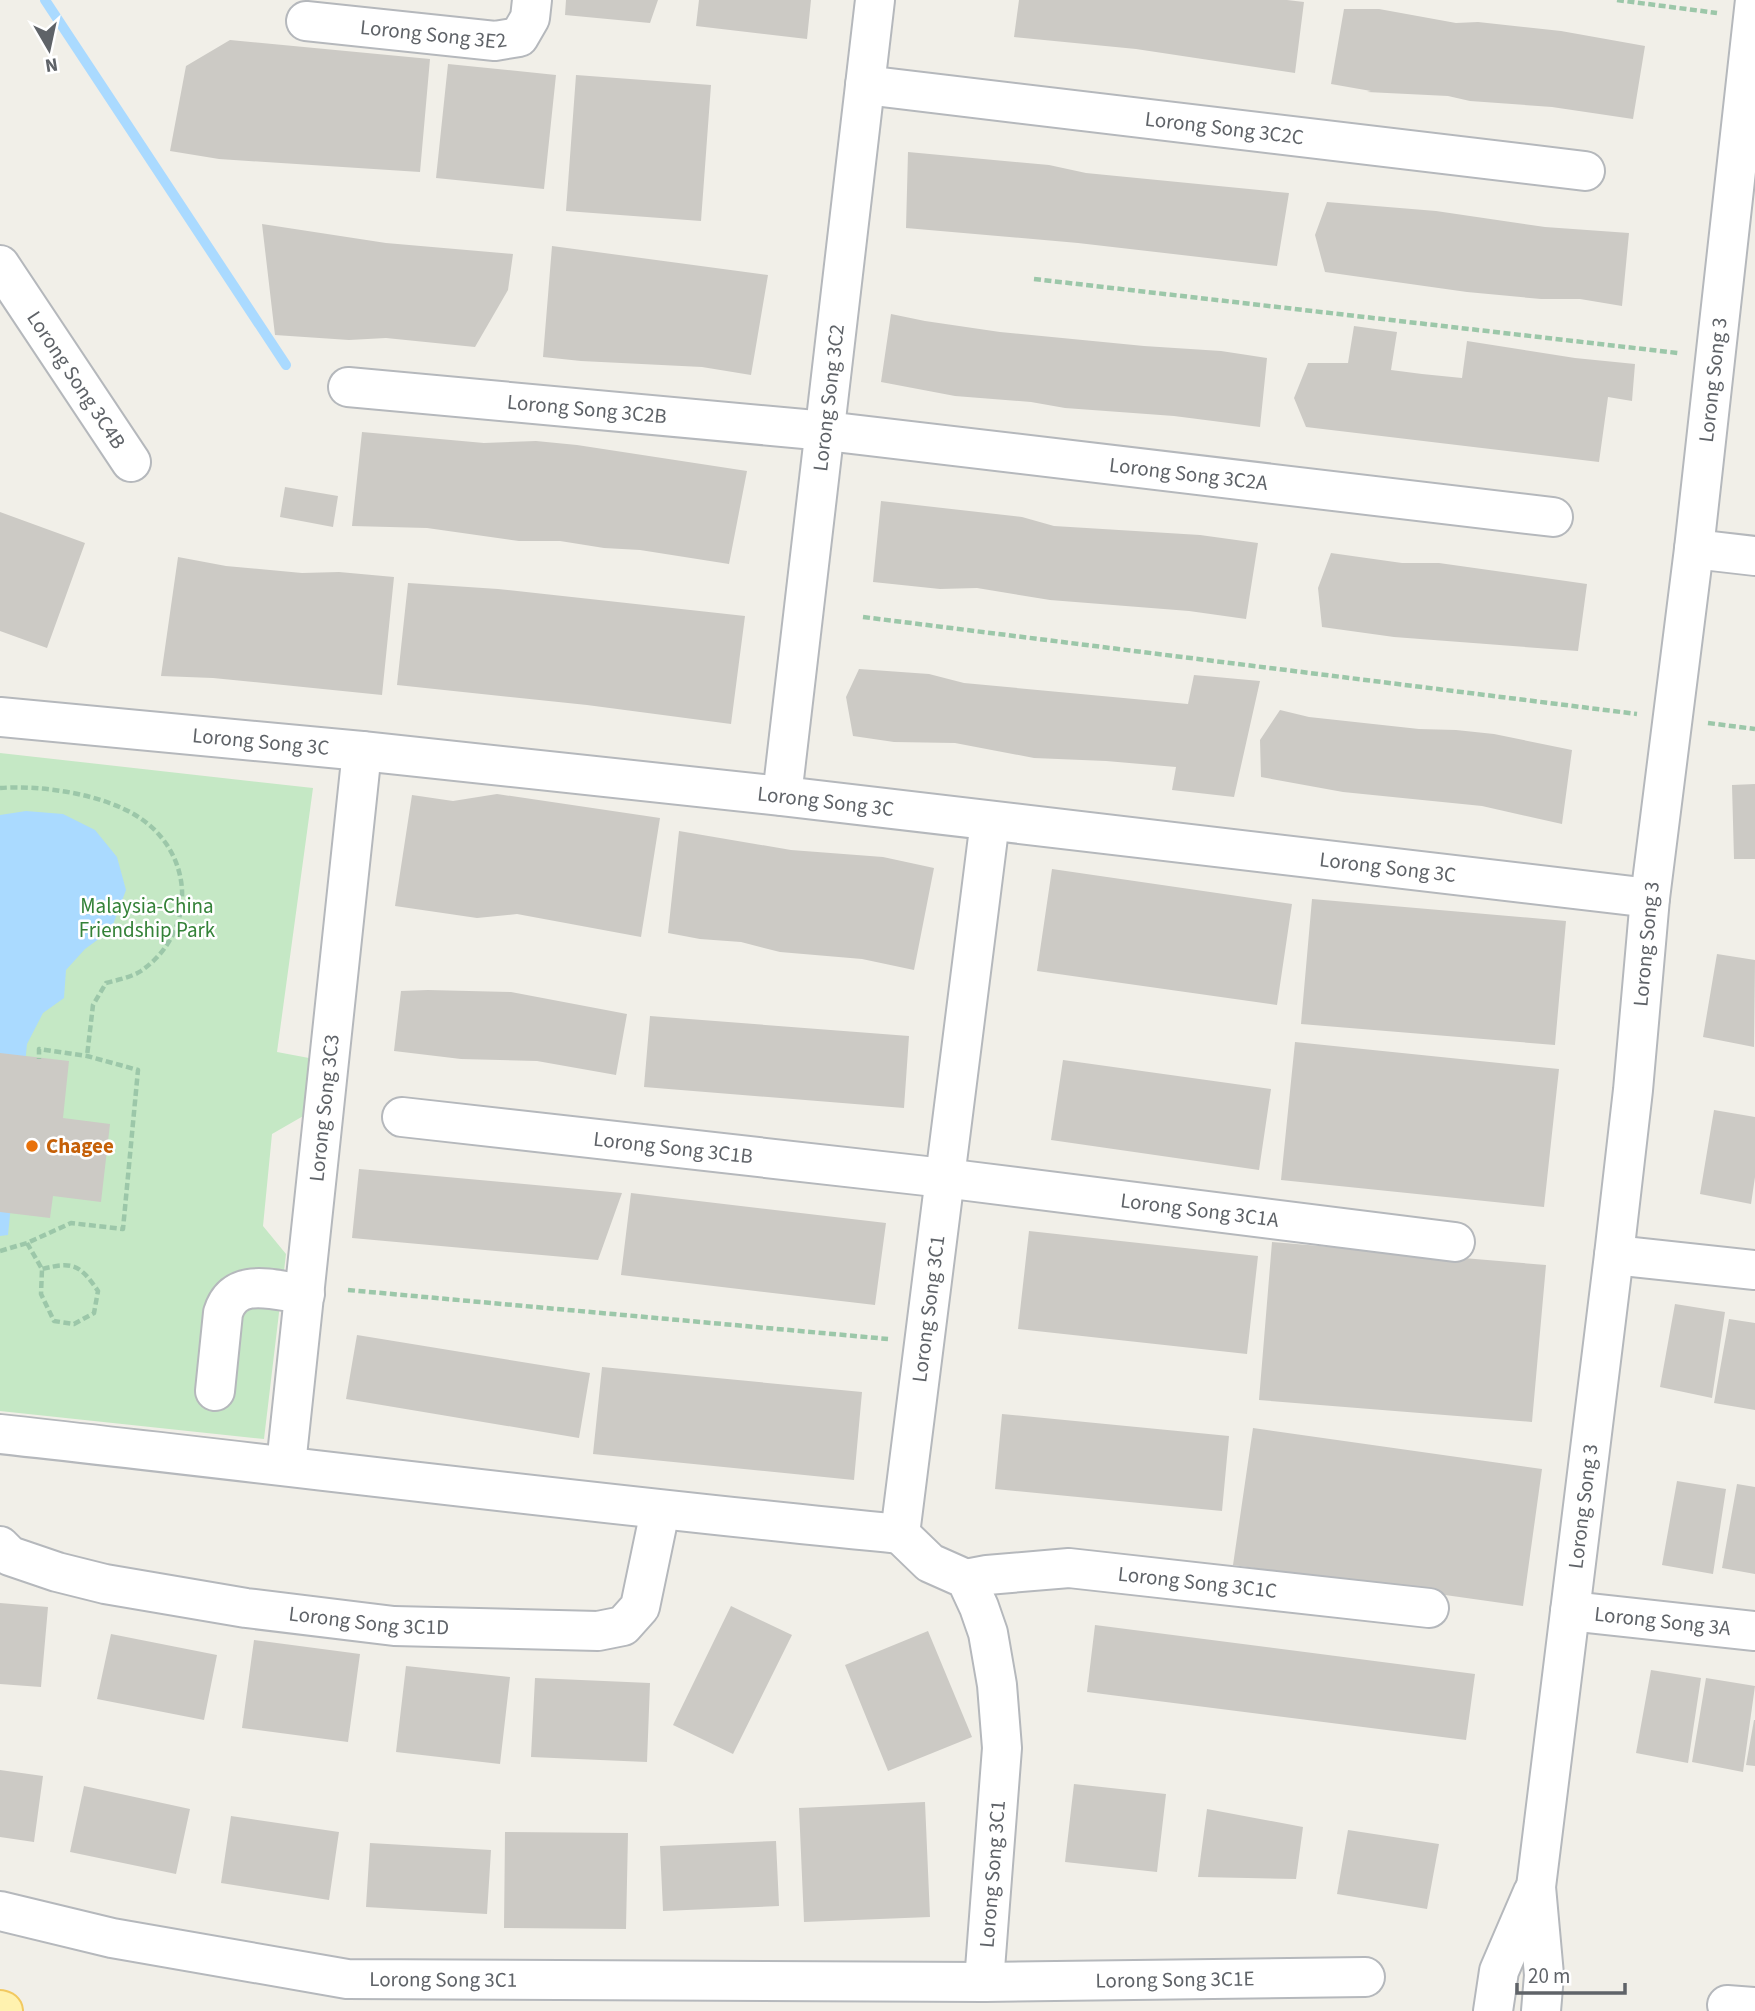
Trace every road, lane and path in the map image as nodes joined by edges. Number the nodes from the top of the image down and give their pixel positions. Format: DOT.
graph roads {
  1 [pos="532,0"];
  2 [pos="875,0"];
  3 [pos="1617,0"];
  4 [pos="1754,9"];
  5 [pos="306,21"];
  6 [pos="865,85"];
  7 [pos="1746,152"];
  8 [pos="1585,170"];
  9 [pos="0,265"];
  10 [pos="1034,279"];
  11 [pos="1714,357"];
  12 [pos="348,387"];
  13 [pos="826,431"];
  14 [pos="131,462"];
  15 [pos="1553,517"];
  16 [pos="1694,550"];
  17 [pos="1755,556"];
  18 [pos="863,617"];
  19 [pos="0,717"];
  20 [pos="1672,719"];
  21 [pos="1755,729"];
  22 [pos="362,751"];
  23 [pos="0,788"];
  24 [pos="782,796"];
  25 [pos="990,821"];
  26 [pos="1650,898"];
  27 [pos="87,1056"];
  28 [pos="39,1059"];
  29 [pos="402,1117"];
  30 [pos="944,1178"];
  31 [pos="1455,1242"];
  32 [pos="27,1243"];
  33 [pos="0,1251"];
  34 [pos="1614,1255"];
  35 [pos="42,1269"];
  36 [pos="1755,1270"];
  37 [pos="348,1290"];
  38 [pos="305,1294"];
  39 [pos="923,1343"];
  40 [pos="215,1391"];
  41 [pos="0,1434"];
  42 [pos="0,1442"];
  43 [pos="286,1465"];
  44 [pos="660,1511"];
  45 [pos="900,1534"];
  46 [pos="0,1546"];
  47 [pos="966,1579"];
  48 [pos="1429,1608"];
  49 [pos="1570,1611"];
  50 [pos="1755,1630"];
  51 [pos="1536,1886"];
  52 [pos="0,1911"];
  53 [pos="1365,1977"];
  54 [pos="984,1982"];
  55 [pos="1493,2011"];
  56 [pos="1541,2011"];
  1 -- 5 [label="street, Lorong Song 3E2"];
  2 -- 6 [label="street, Lorong Song 3C2"];
  3 -- 4 [label="path"];
  4 -- 7 [label="street, Lorong Song 3"];
  6 -- 8 [label="street, Lorong Song 3C2C"];
  6 -- 13 [label="street, Lorong Song 3C2"];
  7 -- 11 [label="street, Lorong Song 3"];
  9 -- 14 [label="street, Lorong Song 3C4B"];
  10 -- 11 [label="path"];
  11 -- 16 [label="street, Lorong Song 3"];
  12 -- 13 [label="street, Lorong Song 3C2B"];
  13 -- 15 [label="street, Lorong Song 3C2A"];
  13 -- 24 [label="street, Lorong Song 3C2"];
  16 -- 17 [label="street"];
  16 -- 20 [label="street, Lorong Song 3"];
  18 -- 20 [label="path"];
  19 -- 22 [label="street, Lorong Song 3C"];
  20 -- 21 [label="path"];
  20 -- 26 [label="street, Lorong Song 3"];
  22 -- 24 [label="street, Lorong Song 3C"];
  22 -- 38 [label="street, Lorong Song 3C3"];
  23 -- 27 [label="path"];
  24 -- 25 [label="street, Lorong Song 3C"];
  25 -- 26 [label="street, Lorong Song 3C"];
  25 -- 30 [label="street, Lorong Song 3C1"];
  26 -- 34 [label="street, Lorong Song 3"];
  27 -- 28 [label="path"];
  27 -- 32 [label="path"];
  29 -- 30 [label="street, Lorong Song 3C1B"];
  30 -- 31 [label="street, Lorong Song 3C1A"];
  30 -- 39 [label="street, Lorong Song 3C1"];
  32 -- 33 [label="path"];
  32 -- 35 [label="path"];
  34 -- 36 [label="street"];
  34 -- 49 [label="street, Lorong Song 3"];
  35 -- 35 [label="path"];
  37 -- 39 [label="path"];
  38 -- 40 [label="street"];
  38 -- 43 [label="street, Lorong Song 3C3"];
  39 -- 45 [label="street, Lorong Song 3C1"];
  41 -- 42 [label="street"];
  41 -- 43 [label="street"];
  43 -- 44 [label="street"];
  44 -- 45 [label="street"];
  44 -- 46 [label="street, Lorong Song 3C1D"];
  45 -- 47 [label="street"];
  47 -- 48 [label="street, Lorong Song 3C1C"];
  47 -- 54 [label="street, Lorong Song 3C1"];
  49 -- 50 [label="street, Lorong Song 3A"];
  49 -- 51 [label="street, Lorong Song 3"];
  51 -- 55 [label="street, Lorong Song 3"];
  51 -- 56 [label="street, Lorong Song 3"];
  52 -- 54 [label="street, Lorong Song 3C1"];
  53 -- 54 [label="street, Lorong Song 3C1E"];
}
